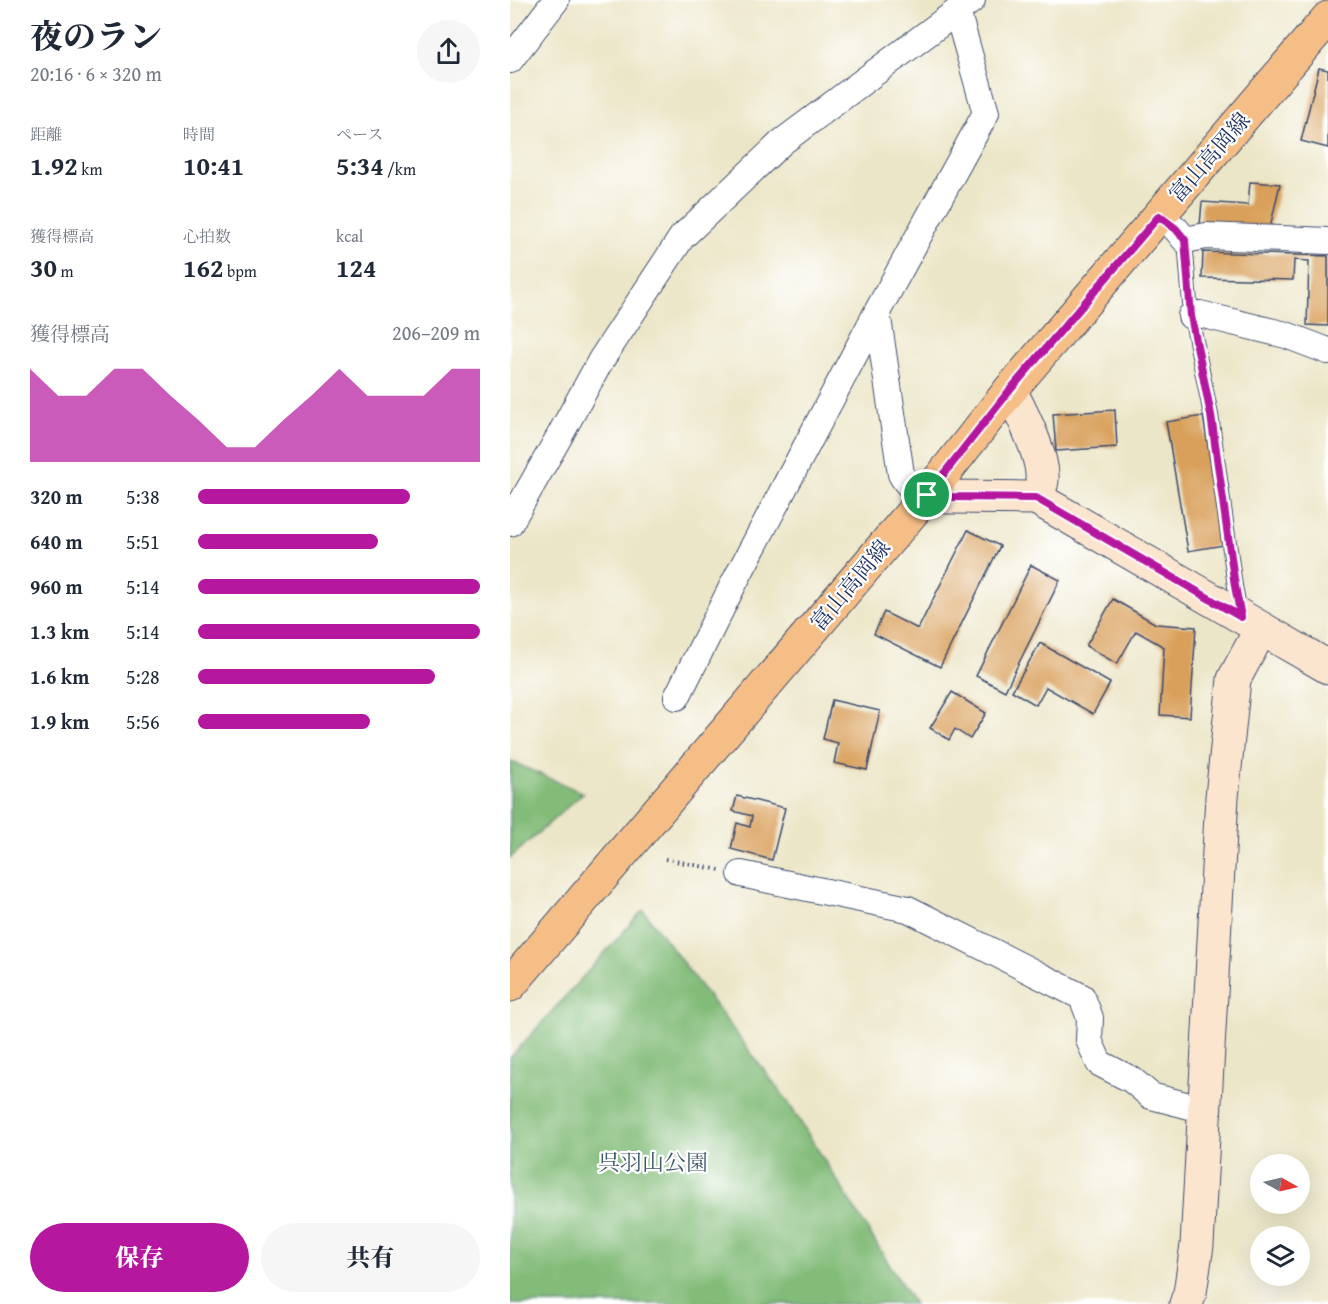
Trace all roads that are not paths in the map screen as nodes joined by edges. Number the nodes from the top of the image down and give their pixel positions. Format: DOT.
graph roads {
  1 [pos="556,0"];
  2 [pos="965,5"];
  3 [pos="1328,18"];
  4 [pos="510,60"];
  5 [pos="1159,216"];
  6 [pos="1185,240"];
  7 [pos="1328,241"];
  8 [pos="877,312"];
  9 [pos="1191,316"];
  10 [pos="1328,351"];
  11 [pos="1010,390"];
  12 [pos="927,495"];
  13 [pos="1036,498"];
  14 [pos="510,523"];
  15 [pos="1251,623"];
  16 [pos="1328,667"];
  17 [pos="677,697"];
  18 [pos="741,874"];
  19 [pos="510,985"];
  20 [pos="1205,1110"];
  21 [pos="1186,1304"];
  1 -- 4 [label="street"];
  2 -- 8 [label="street"];
  2 -- 14 [label="street"];
  3 -- 5 [label="main road, 富山高岡線"];
  5 -- 6 [label="street"];
  5 -- 11 [label="main road, 富山高岡線"];
  6 -- 7 [label="street"];
  6 -- 9 [label="lane"];
  8 -- 12 [label="street"];
  8 -- 17 [label="street"];
  9 -- 10 [label="street"];
  9 -- 15 [label="lane"];
  11 -- 12 [label="main road, 富山高岡線"];
  11 -- 13 [label="street"];
  12 -- 13 [label="street"];
  12 -- 19 [label="main road, 富山高岡線"];
  13 -- 15 [label="street"];
  15 -- 16 [label="street"];
  15 -- 20 [label="street"];
  18 -- 20 [label="street"];
  20 -- 21 [label="street"];
}
